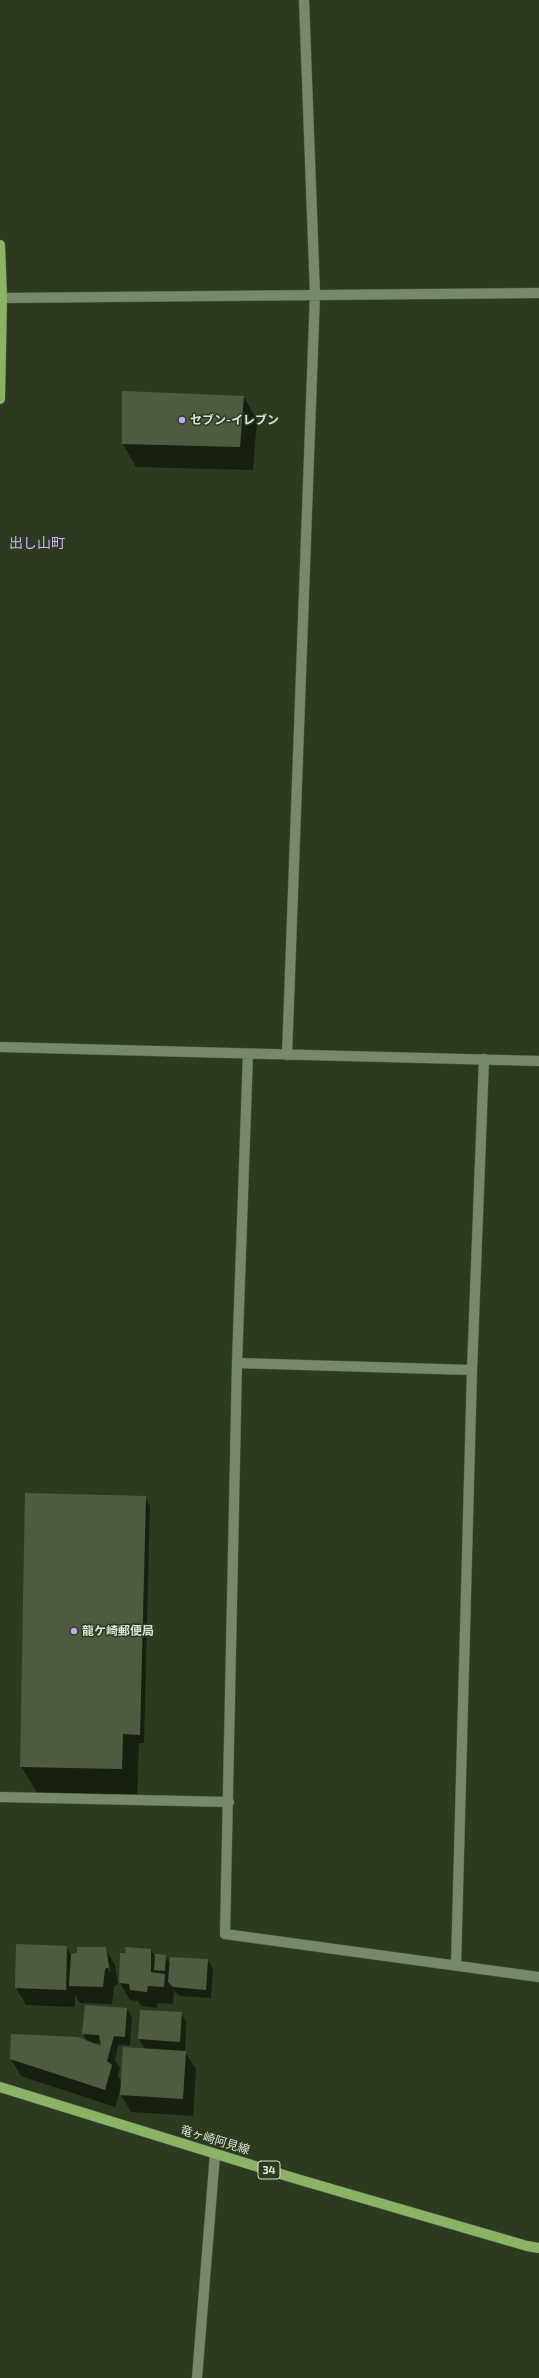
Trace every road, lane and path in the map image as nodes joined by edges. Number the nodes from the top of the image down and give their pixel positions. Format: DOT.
graph roads {
  1 [pos="304,0"];
  2 [pos="0,245"];
  3 [pos="539,293"];
  4 [pos="315,294"];
  5 [pos="1,298"];
  6 [pos="0,399"];
  7 [pos="0,1047"];
  8 [pos="248,1054"];
  9 [pos="287,1055"];
  10 [pos="484,1059"];
  11 [pos="539,1061"];
  12 [pos="237,1363"];
  13 [pos="472,1370"];
  14 [pos="0,1797"];
  15 [pos="229,1802"];
  16 [pos="456,1965"];
  17 [pos="539,1977"];
  18 [pos="0,2087"];
  19 [pos="215,2154"];
  20 [pos="539,2248"];
  21 [pos="197,2378"];
  1 -- 4 [label="street"];
  2 -- 5 [label="main road"];
  3 -- 4 [label="street"];
  4 -- 5 [label="street"];
  4 -- 9 [label="street"];
  5 -- 6 [label="main road"];
  7 -- 8 [label="street"];
  8 -- 9 [label="street"];
  8 -- 12 [label="street"];
  9 -- 10 [label="street"];
  10 -- 11 [label="street"];
  10 -- 13 [label="street"];
  12 -- 13 [label="street"];
  12 -- 15 [label="street"];
  13 -- 16 [label="street"];
  14 -- 15 [label="street"];
  15 -- 16 [label="street"];
  16 -- 17 [label="street"];
  18 -- 19 [label="main road, 竜ヶ崎阿見線 / 34"];
  19 -- 20 [label="main road, 竜ヶ崎阿見線 / 34"];
  19 -- 21 [label="street"];
}
